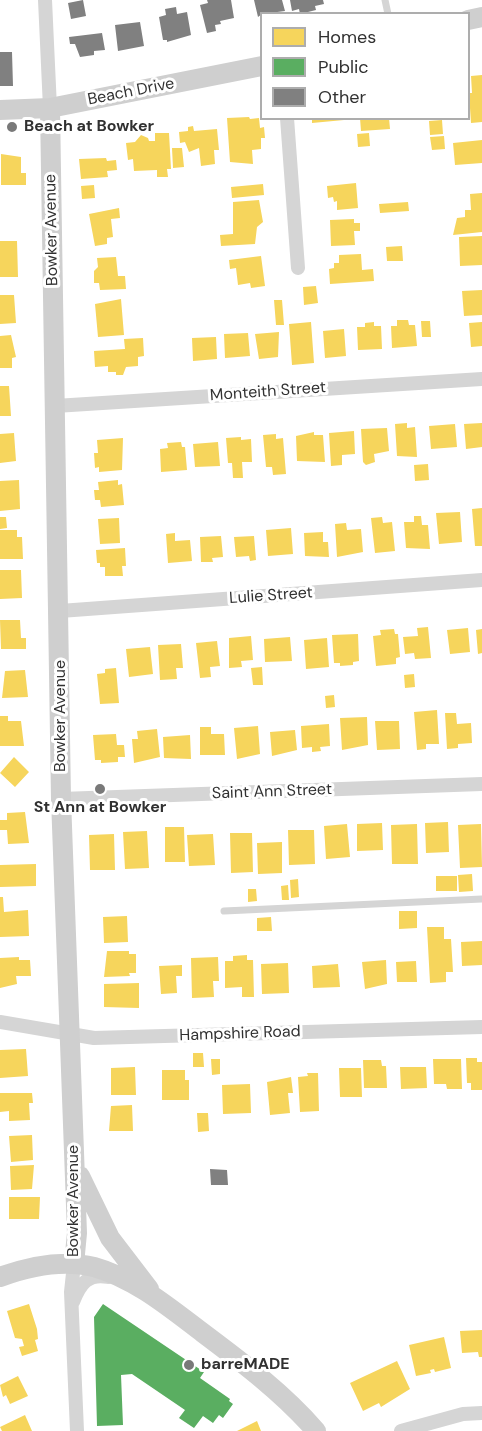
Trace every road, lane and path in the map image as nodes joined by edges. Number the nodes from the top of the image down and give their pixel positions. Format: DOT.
graph roads {
  1 [pos="45,0"];
  2 [pos="260,66"];
  3 [pos="50,108"];
  4 [pos="0,111"];
  5 [pos="287,120"];
  6 [pos="298,268"];
  7 [pos="482,379"];
  8 [pos="55,406"];
  9 [pos="482,580"];
  10 [pos="60,611"];
  11 [pos="482,784"];
  12 [pos="62,799"];
  13 [pos="482,899"];
  14 [pos="224,911"];
  15 [pos="0,1022"];
  16 [pos="482,1027"];
  17 [pos="71,1035"];
  18 [pos="75,1165"];
  19 [pos="74,1264"];
  20 [pos="0,1277"];
  21 [pos="123,1280"];
  22 [pos="156,1298"];
  23 [pos="71,1307"];
  24 [pos="482,1413"];
  25 [pos="76,1431"];
  26 [pos="316,1431"];
  27 [pos="400,1431"];
  1 -- 3 [label="street, Bowker Avenue"];
  2 -- 3 [label="street, Beach Drive"];
  3 -- 4 [label="street, Beach Drive"];
  3 -- 8 [label="street, Bowker Avenue"];
  5 -- 6 [label="street"];
  7 -- 8 [label="street, Monteith Street"];
  8 -- 10 [label="street, Bowker Avenue"];
  9 -- 10 [label="street, Lulie Street"];
  10 -- 12 [label="street, Bowker Avenue"];
  11 -- 12 [label="street, Saint Ann Street"];
  12 -- 17 [label="street, Bowker Avenue"];
  13 -- 14 [label="lane"];
  15 -- 17 [label="street, Hampshire Road"];
  16 -- 17 [label="street, Hampshire Road"];
  17 -- 18 [label="street, Bowker Avenue"];
  18 -- 19 [label="street, Bowker Avenue"];
  18 -- 22 [label="street"];
  19 -- 20 [label="street"];
  19 -- 21 [label="street"];
  19 -- 23 [label="street, Bowker Avenue"];
  21 -- 22 [label="street"];
  21 -- 23 [label="street"];
  22 -- 26 [label="street"];
  23 -- 25 [label="street, Bowker Avenue"];
  24 -- 27 [label="street"];
}
